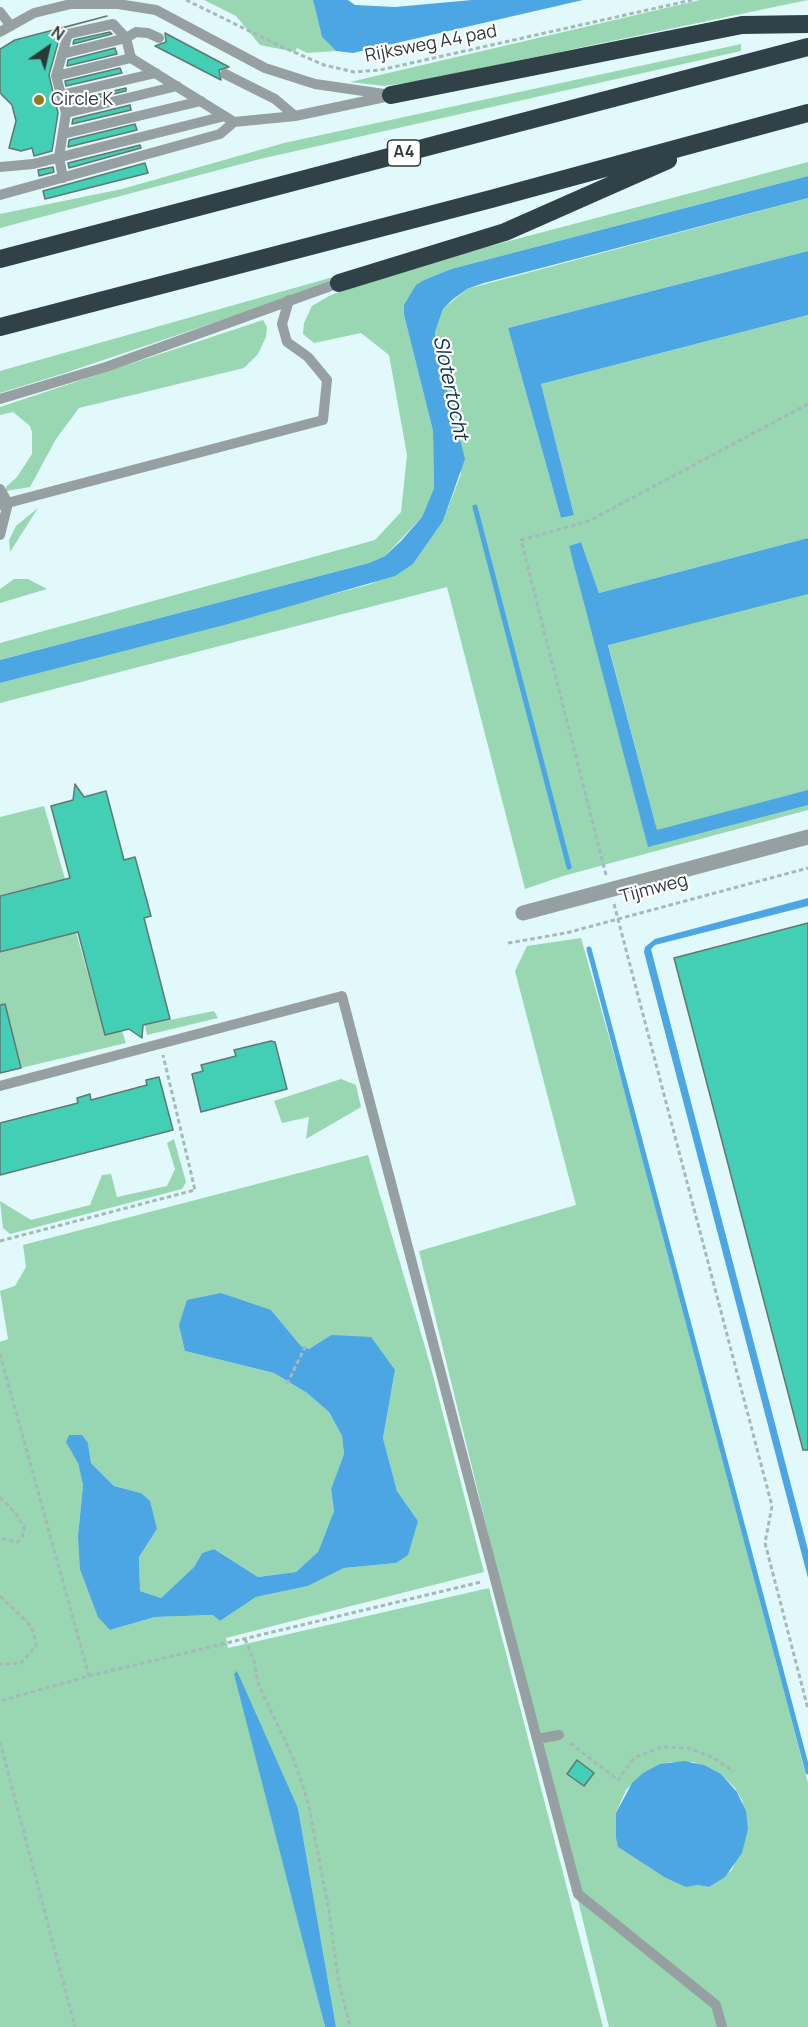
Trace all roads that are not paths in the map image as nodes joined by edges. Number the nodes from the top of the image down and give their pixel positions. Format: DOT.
graph roads {
  1 [pos="0,12"];
  2 [pos="808,24"];
  3 [pos="11,26"];
  4 [pos="0,32"];
  5 [pos="126,38"];
  6 [pos="159,39"];
  7 [pos="808,47"];
  8 [pos="62,54"];
  9 [pos="131,58"];
  10 [pos="156,73"];
  11 [pos="225,74"];
  12 [pos="56,76"];
  13 [pos="177,86"];
  14 [pos="61,95"];
  15 [pos="391,95"];
  16 [pos="201,101"];
  17 [pos="66,113"];
  18 [pos="808,113"];
  19 [pos="295,116"];
  20 [pos="230,119"];
  21 [pos="63,134"];
  22 [pos="727,134"];
  23 [pos="58,157"];
  24 [pos="0,166"];
  25 [pos="63,178"];
  26 [pos="0,195"];
  27 [pos="0,259"];
  28 [pos="339,283"];
  29 [pos="289,300"];
  30 [pos="0,327"];
  31 [pos="0,399"];
  32 [pos="0,489"];
  33 [pos="4,504"];
  34 [pos="0,535"];
  35 [pos="808,837"];
  36 [pos="523,913"];
  37 [pos="0,1086"];
  38 [pos="559,1735"];
  39 [pos="537,1739"];
  40 [pos="722,2027"];
  1 -- 3 [label="lane"];
  2 -- 15 [label="highway"];
  3 -- 4 [label="lane"];
  3 -- 15 [label="lane"];
  5 -- 6 [label="lane"];
  5 -- 8 [label="lane"];
  5 -- 8 [label="lane"];
  5 -- 9 [label="lane"];
  7 -- 27 [label="highway, A4"];
  8 -- 12 [label="lane"];
  9 -- 10 [label="lane"];
  9 -- 12 [label="lane"];
  10 -- 13 [label="lane"];
  10 -- 14 [label="lane"];
  11 -- 19 [label="lane"];
  12 -- 14 [label="lane"];
  13 -- 16 [label="lane"];
  13 -- 17 [label="lane"];
  14 -- 17 [label="lane"];
  15 -- 19 [label="lane"];
  16 -- 20 [label="lane"];
  16 -- 21 [label="lane"];
  17 -- 21 [label="lane"];
  18 -- 22 [label="highway"];
  19 -- 20 [label="lane"];
  20 -- 23 [label="lane"];
  20 -- 25 [label="lane"];
  21 -- 23 [label="lane"];
  22 -- 28 [label="highway"];
  22 -- 30 [label="highway"];
  23 -- 24 [label="lane"];
  23 -- 25 [label="lane"];
  25 -- 26 [label="lane"];
  28 -- 29 [label="lane"];
  29 -- 31 [label="lane"];
  29 -- 33 [label="lane"];
  32 -- 33 [label="lane"];
  33 -- 34 [label="lane"];
  35 -- 36 [label="street, Tijmweg"];
  37 -- 39 [label="lane"];
  38 -- 39 [label="lane"];
  39 -- 40 [label="lane"];
}
